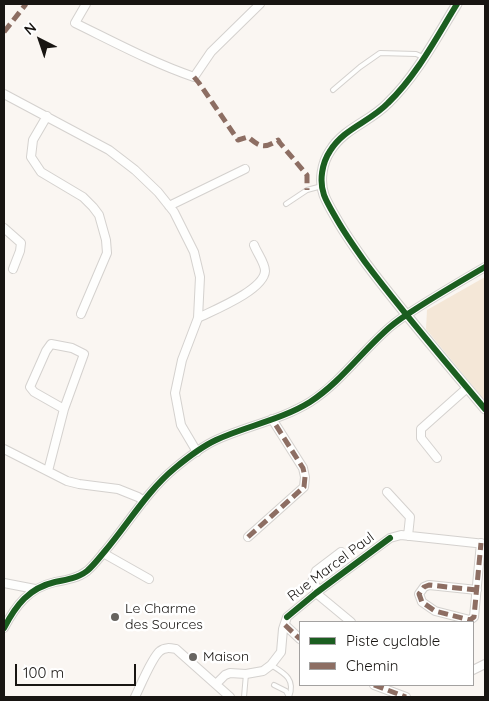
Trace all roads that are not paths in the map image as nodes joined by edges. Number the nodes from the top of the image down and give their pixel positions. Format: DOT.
graph roads {
  1 [pos="86,4"];
  2 [pos="260,4"];
  3 [pos="457,4"];
  4 [pos="423,57"];
  5 [pos="333,90"];
  6 [pos="4,94"];
  7 [pos="47,116"];
  8 [pos="245,169"];
  9 [pos="322,186"];
  10 [pos="286,204"];
  11 [pos="169,206"];
  12 [pos="4,228"];
  13 [pos="254,245"];
  14 [pos="485,267"];
  15 [pos="13,269"];
  16 [pos="81,314"];
  17 [pos="406,315"];
  18 [pos="198,318"];
  19 [pos="467,388"];
  20 [pos="64,409"];
  21 [pos="485,409"];
  22 [pos="272,419"];
  23 [pos="4,449"];
  24 [pos="197,452"];
  25 [pos="437,458"];
  26 [pos="48,471"];
  27 [pos="387,492"];
  28 [pos="144,501"];
  29 [pos="408,536"];
  30 [pos="248,537"];
  31 [pos="483,544"];
  32 [pos="104,552"];
  33 [pos="341,552"];
  34 [pos="149,578"];
  35 [pos="4,583"];
  36 [pos="35,589"];
  37 [pos="477,590"];
  38 [pos="318,592"];
  39 [pos="350,621"];
  40 [pos="284,625"];
  41 [pos="4,628"];
  42 [pos="299,638"];
  43 [pos="271,665"];
  44 [pos="246,674"];
  45 [pos="216,684"];
  46 [pos="274,686"];
  47 [pos="376,686"];
  48 [pos="384,689"];
  49 [pos="135,697"];
  50 [pos="230,697"];
  51 [pos="244,697"];
  52 [pos="381,697"];
  53 [pos="406,697"];
  1 -- 2 [label="street"];
  3 -- 4 [label="street"];
  4 -- 5 [label="lane"];
  4 -- 9 [label="street"];
  6 -- 7 [label="street"];
  7 -- 11 [label="street"];
  7 -- 16 [label="street"];
  8 -- 11 [label="street"];
  9 -- 10 [label="lane"];
  9 -- 17 [label="street"];
  11 -- 18 [label="street"];
  12 -- 15 [label="street"];
  13 -- 18 [label="street"];
  14 -- 17 [label="street"];
  17 -- 19 [label="street"];
  17 -- 22 [label="street"];
  18 -- 24 [label="street"];
  19 -- 21 [label="street"];
  19 -- 25 [label="street"];
  20 -- 20 [label="street"];
  20 -- 26 [label="street"];
  22 -- 24 [label="street"];
  22 -- 30 [label="street"];
  23 -- 26 [label="street"];
  24 -- 28 [label="street"];
  26 -- 28 [label="street"];
  27 -- 29 [label="street"];
  28 -- 32 [label="street"];
  29 -- 31 [label="street, Rue Marcel Paul"];
  29 -- 38 [label="street, Rue Marcel Paul"];
  31 -- 37 [label="street, Rue Marcel Paul"];
  32 -- 34 [label="street"];
  32 -- 36 [label="street"];
  33 -- 38 [label="street"];
  35 -- 36 [label="street"];
  36 -- 41 [label="street"];
  37 -- 37 [label="street, Rue Marcel Paul"];
  38 -- 39 [label="street"];
  38 -- 40 [label="street, Rue Marcel Paul"];
  40 -- 42 [label="street"];
  40 -- 43 [label="street"];
  43 -- 44 [label="street"];
  43 -- 46 [label="lane"];
  44 -- 45 [label="street"];
  44 -- 51 [label="lane"];
  45 -- 49 [label="street"];
  45 -- 50 [label="street"];
  47 -- 48 [label="street"];
  48 -- 52 [label="street"];
  48 -- 53 [label="street"];
}
